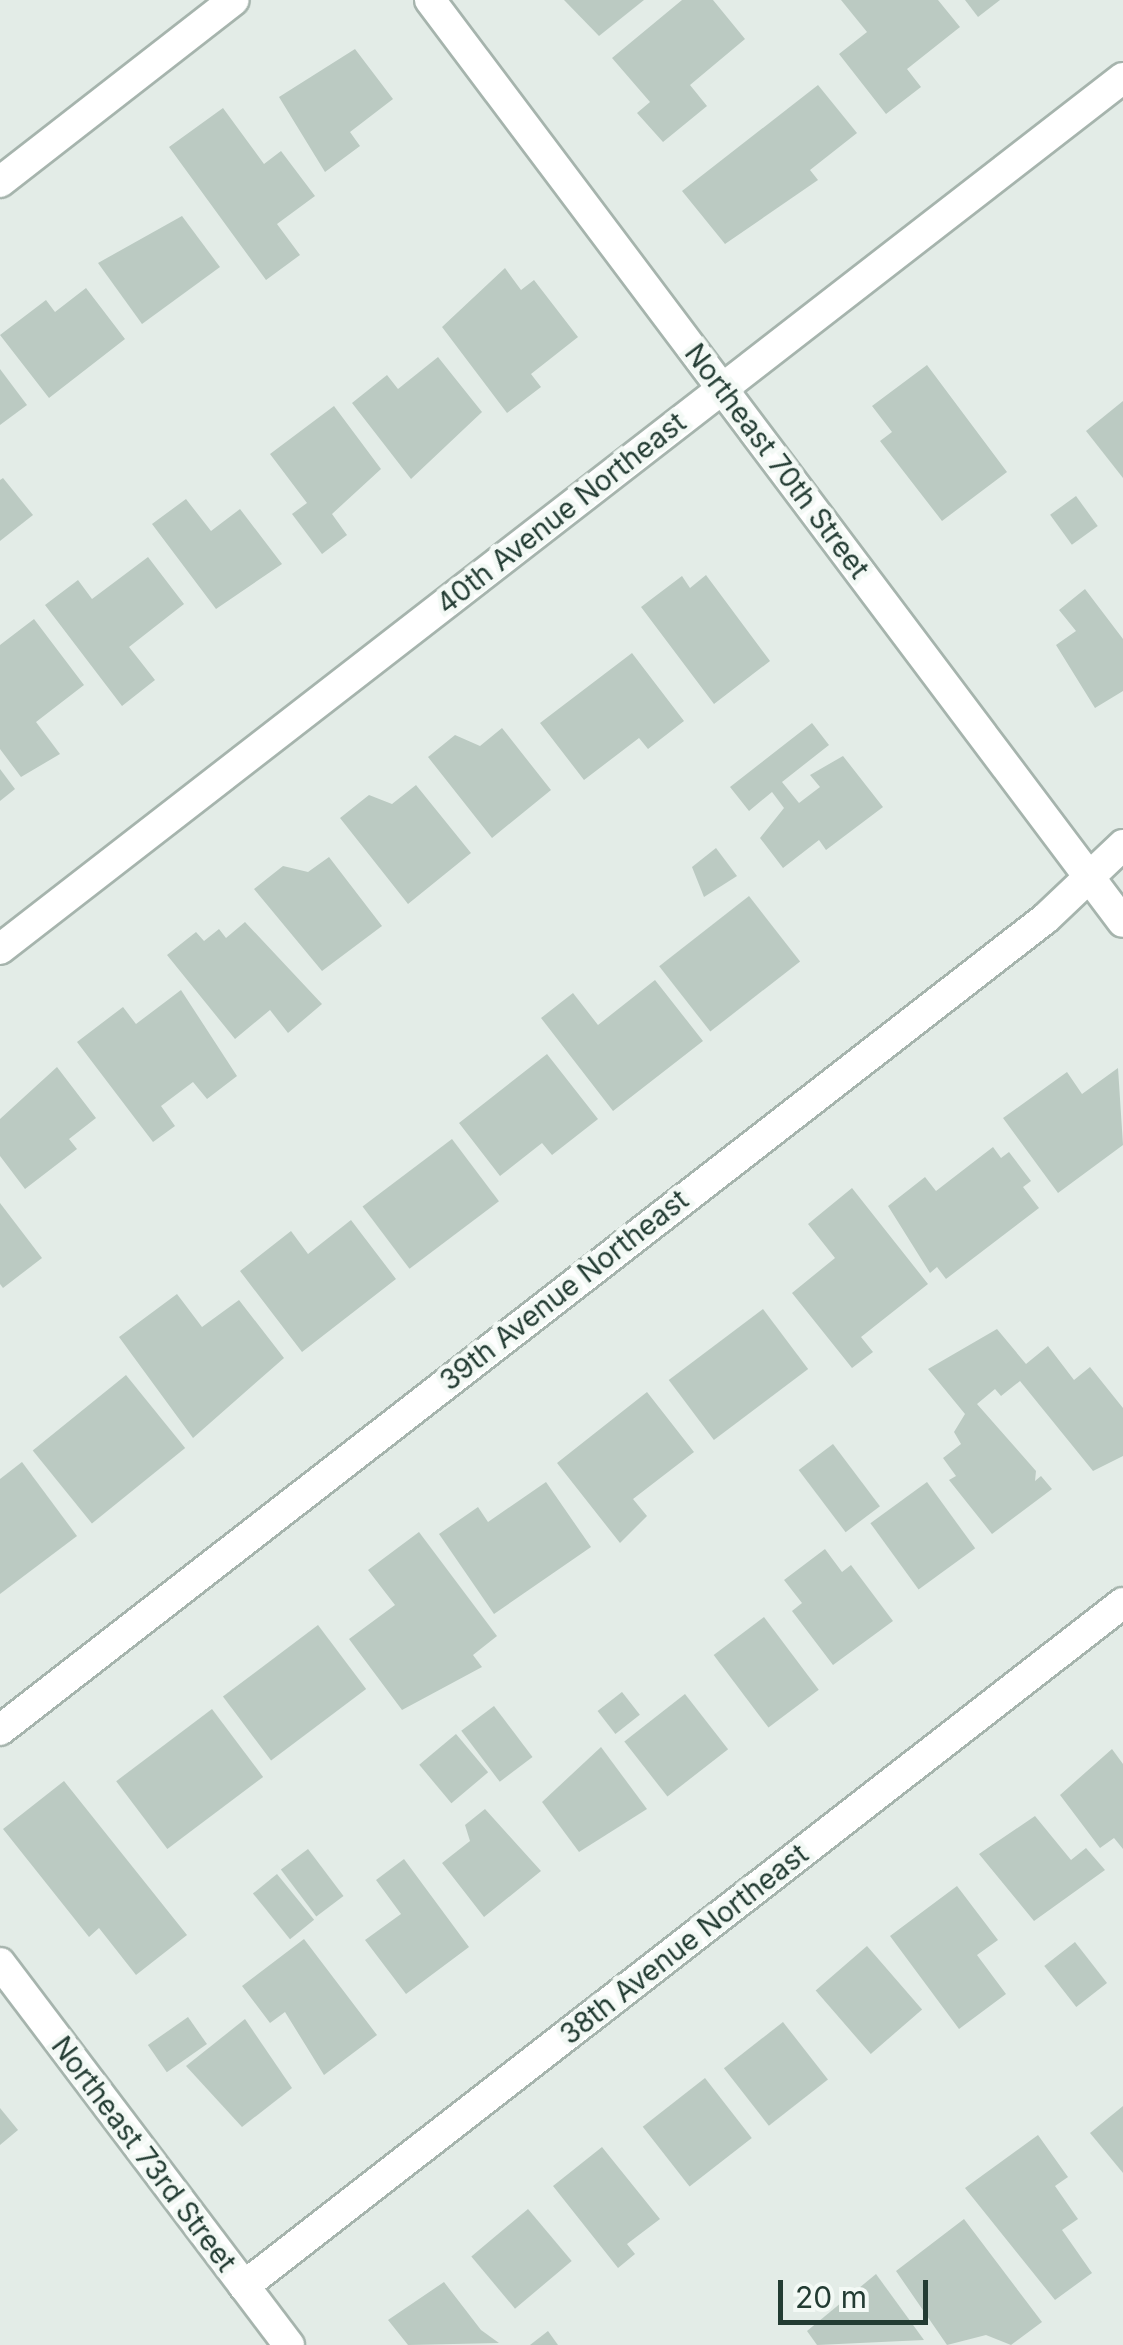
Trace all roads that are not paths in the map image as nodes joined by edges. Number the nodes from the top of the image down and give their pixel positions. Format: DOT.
graph roads {
  1 [pos="234,0"];
  2 [pos="430,0"];
  3 [pos="1123,78"];
  4 [pos="0,182"];
  5 [pos="722,388"];
  6 [pos="1123,845"];
  7 [pos="1087,873"];
  8 [pos="1123,922"];
  9 [pos="0,949"];
  10 [pos="1123,1603"];
  11 [pos="0,1730"];
  12 [pos="0,1964"];
  13 [pos="244,2286"];
  14 [pos="289,2345"];
  1 -- 4 [label="street"];
  2 -- 5 [label="street, Northeast 70th Street"];
  3 -- 5 [label="street, 40th Avenue Northeast"];
  5 -- 7 [label="street, Northeast 70th Street"];
  5 -- 9 [label="street, 40th Avenue Northeast"];
  6 -- 7 [label="street, 39th Avenue Northeast"];
  7 -- 8 [label="street, Northeast 70th Street"];
  7 -- 11 [label="street, 39th Avenue Northeast"];
  10 -- 13 [label="street, 38th Avenue Northeast"];
  12 -- 13 [label="street, Northeast 73rd Street"];
  13 -- 14 [label="street, Northeast 73rd Street"];
}
